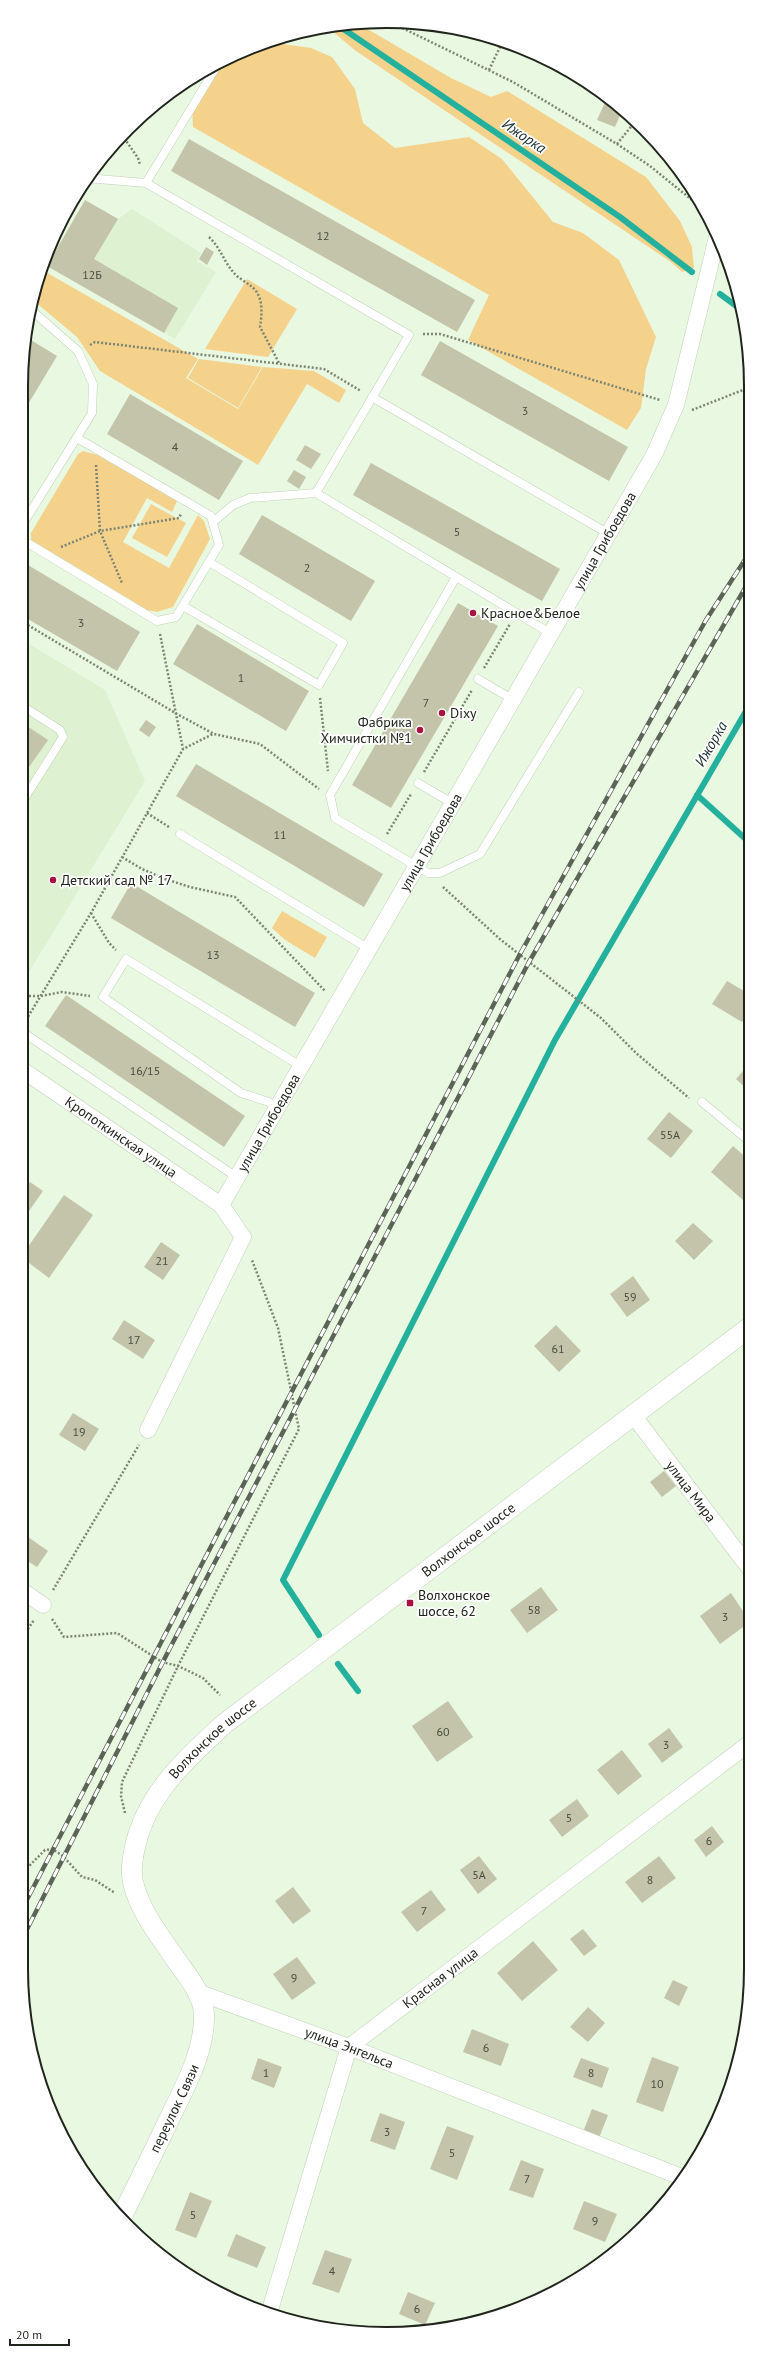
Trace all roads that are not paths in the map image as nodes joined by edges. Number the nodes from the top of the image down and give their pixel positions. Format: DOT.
graph roads {
  1 [pos="212,73"];
  2 [pos="94,179"];
  3 [pos="146,183"];
  4 [pos="715,245"];
  5 [pos="35,314"];
  6 [pos="372,397"];
  7 [pos="77,438"];
  8 [pos="316,493"];
  9 [pos="28,516"];
  10 [pos="212,522"];
  11 [pos="609,534"];
  12 [pos="28,543"];
  13 [pos="210,562"];
  14 [pos="456,577"];
  15 [pos="183,606"];
  16 [pos="550,633"];
  17 [pos="478,679"];
  18 [pos="579,692"];
  19 [pos="512,699"];
  20 [pos="28,709"];
  21 [pos="418,783"];
  22 [pos="28,793"];
  23 [pos="452,803"];
  24 [pos="180,834"];
  25 [pos="422,870"];
  26 [pos="369,950"];
  27 [pos="28,1036"];
  28 [pos="302,1067"];
  29 [pos="28,1074"];
  30 [pos="702,1102"];
  31 [pos="278,1108"];
  32 [pos="744,1137"];
  33 [pos="238,1178"];
  34 [pos="221,1205"];
  35 [pos="744,1331"];
  36 [pos="633,1414"];
  37 [pos="148,1430"];
  38 [pos="744,1561"];
  39 [pos="28,1595"];
  40 [pos="43,1605"];
  41 [pos="744,1747"];
  42 [pos="197,1992"];
  43 [pos="349,2047"];
  44 [pos="678,2176"];
  45 [pos="124,2212"];
  46 [pos="271,2308"];
  1 -- 3 [label="lane"];
  2 -- 3 [label="lane"];
  3 -- 6 [label="lane"];
  4 -- 11 [label="street, улица Грибоедова"];
  5 -- 7 [label="lane"];
  6 -- 8 [label="lane"];
  6 -- 11 [label="lane"];
  7 -- 9 [label="lane"];
  7 -- 10 [label="lane"];
  8 -- 10 [label="lane"];
  8 -- 14 [label="lane"];
  10 -- 13 [label="lane"];
  11 -- 16 [label="street, улица Грибоедова"];
  12 -- 15 [label="lane"];
  13 -- 15 [label="lane"];
  13 -- 15 [label="lane"];
  14 -- 16 [label="lane"];
  14 -- 25 [label="lane"];
  16 -- 19 [label="street, улица Грибоедова"];
  17 -- 19 [label="lane"];
  18 -- 25 [label="lane"];
  19 -- 23 [label="street, улица Грибоедова"];
  20 -- 22 [label="lane"];
  21 -- 23 [label="lane"];
  23 -- 25 [label="street, улица Грибоедова"];
  24 -- 26 [label="lane"];
  25 -- 26 [label="street, улица Грибоедова"];
  26 -- 28 [label="street, улица Грибоедова"];
  27 -- 33 [label="lane"];
  28 -- 31 [label="street, улица Грибоедова"];
  28 -- 31 [label="lane"];
  29 -- 34 [label="street, Кропоткинская улица"];
  30 -- 32 [label="lane"];
  31 -- 33 [label="street, улица Грибоедова"];
  33 -- 34 [label="street, улица Грибоедова"];
  34 -- 37 [label="street"];
  35 -- 36 [label="street, Волхонское шоссе"];
  36 -- 38 [label="street, улица Мира"];
  36 -- 42 [label="street, Волхонское шоссе"];
  39 -- 40 [label="street"];
  41 -- 43 [label="street, Красная улица"];
  42 -- 43 [label="street, улица Энгельса"];
  42 -- 45 [label="street, переулок Связи"];
  43 -- 44 [label="street, улица Энгельса"];
  43 -- 46 [label="street"];
}
